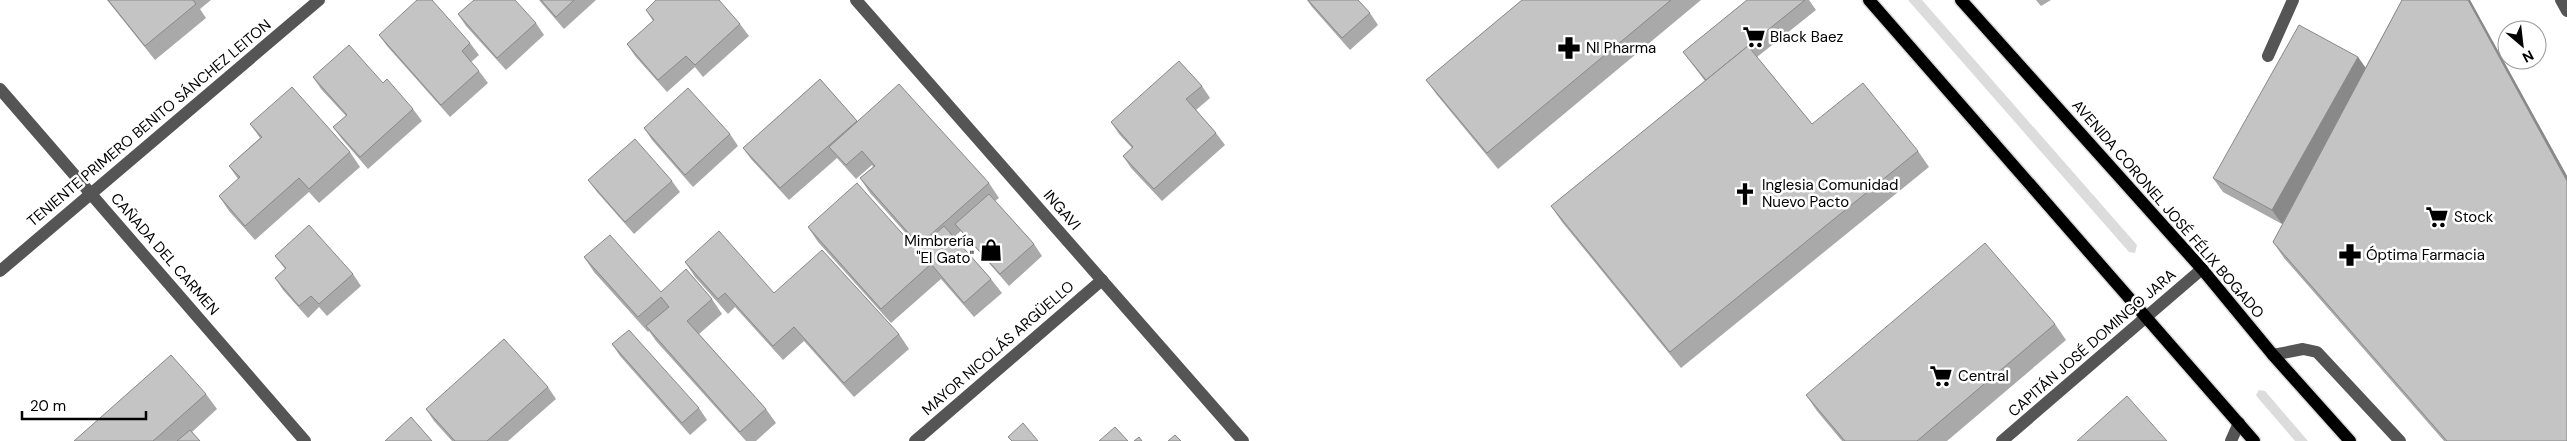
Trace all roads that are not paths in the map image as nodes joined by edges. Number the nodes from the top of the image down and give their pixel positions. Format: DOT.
graph roads {
  1 [pos="319,0"];
  2 [pos="856,0"];
  3 [pos="1870,0"];
  4 [pos="1961,0"];
  5 [pos="2293,0"];
  6 [pos="2561,0"];
  7 [pos="2567,11"];
  8 [pos="2268,56"];
  9 [pos="0,90"];
  10 [pos="91,194"];
  11 [pos="2202,269"];
  12 [pos="0,271"];
  13 [pos="1102,280"];
  14 [pos="2146,318"];
  15 [pos="2273,354"];
  16 [pos="2238,423"];
  17 [pos="305,441"];
  18 [pos="915,441"];
  19 [pos="1243,441"];
  20 [pos="2002,441"];
  21 [pos="2231,441"];
  22 [pos="2254,441"];
  23 [pos="2350,441"];
  24 [pos="2400,441"];
  1 -- 10 [label="street, TENIENTE PRIMERO BENITO SÁNCHEZ LEITON"];
  2 -- 13 [label="street, INGAVI"];
  3 -- 14 [label="main road"];
  4 -- 11 [label="main road, AVENIDA CORONEL JOSÉ FÉLIX BOGADO"];
  5 -- 8 [label="street"];
  6 -- 7 [label="street"];
  9 -- 10 [label="street, CAÑADA DEL CARMEN"];
  10 -- 12 [label="street, TENIENTE PRIMERO BENITO SÁNCHEZ LEITON"];
  10 -- 17 [label="street, CAÑADA DEL CARMEN"];
  11 -- 14 [label="street, CAPITÁN JOSÉ DOMINGO JARA"];
  11 -- 15 [label="main road, AVENIDA CORONEL JOSÉ FÉLIX BOGADO"];
  13 -- 18 [label="street, MAYOR NICOLÁS ARGÜELLO"];
  13 -- 19 [label="street, INGAVI"];
  14 -- 16 [label="main road"];
  14 -- 20 [label="street, CAPITÁN JOSÉ DOMINGO JARA"];
  15 -- 23 [label="main road, AVENIDA CORONEL JOSÉ FÉLIX BOGADO"];
  15 -- 24 [label="street"];
  16 -- 21 [label="street"];
  16 -- 22 [label="main road"];
}
